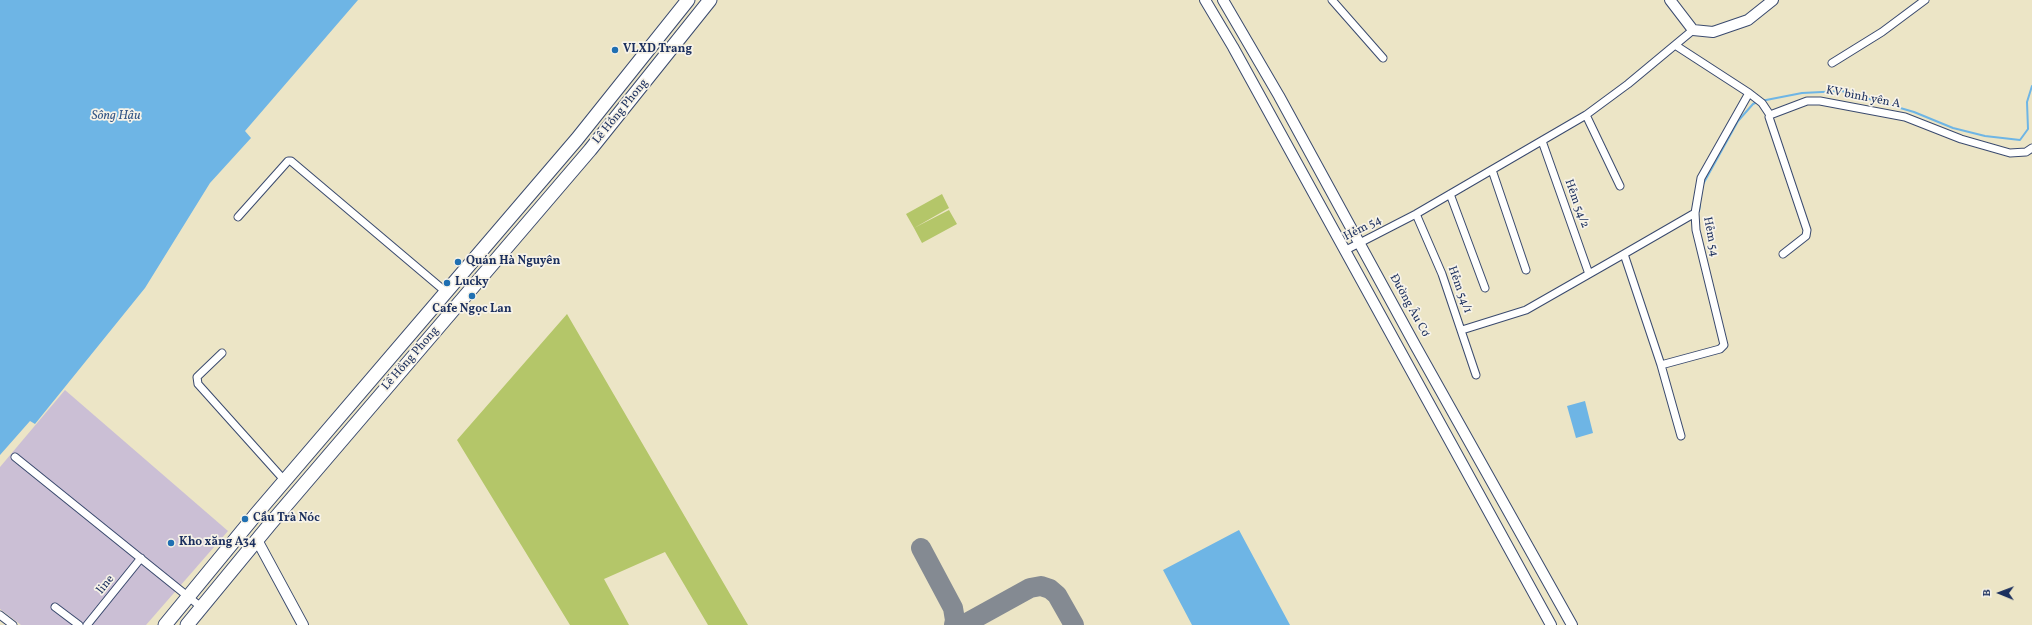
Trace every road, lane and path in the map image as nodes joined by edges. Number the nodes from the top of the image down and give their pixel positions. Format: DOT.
graph roads {
  1 [pos="688,0"];
  2 [pos="710,0"];
  3 [pos="1206,0"];
  4 [pos="1223,0"];
  5 [pos="1332,0"];
  6 [pos="1670,0"];
  7 [pos="1773,0"];
  8 [pos="1925,0"];
  9 [pos="1694,30"];
  10 [pos="1675,45"];
  11 [pos="1383,58"];
  12 [pos="1260,63"];
  13 [pos="1832,63"];
  14 [pos="1246,71"];
  15 [pos="1749,92"];
  16 [pos="1586,115"];
  17 [pos="1770,115"];
  18 [pos="1542,141"];
  19 [pos="2032,148"];
  20 [pos="1492,170"];
  21 [pos="1620,186"];
  22 [pos="1450,194"];
  23 [pos="1695,213"];
  24 [pos="1416,214"];
  25 [pos="238,217"];
  26 [pos="1360,244"];
  27 [pos="1344,251"];
  28 [pos="1624,254"];
  29 [pos="1783,254"];
  30 [pos="1526,270"];
  31 [pos="1589,274"];
  32 [pos="1486,288"];
  33 [pos="446,292"];
  34 [pos="1462,330"];
  35 [pos="222,353"];
  36 [pos="1661,365"];
  37 [pos="1476,375"];
  38 [pos="1681,436"];
  39 [pos="15,457"];
  40 [pos="285,481"];
  41 [pos="257,513"];
  42 [pos="271,523"];
  43 [pos="256,540"];
  44 [pos="141,558"];
  45 [pos="188,597"];
  46 [pos="55,607"];
  47 [pos="201,607"];
  48 [pos="0,615"];
  49 [pos="13,625"];
  50 [pos="79,625"];
  51 [pos="87,625"];
  52 [pos="165,625"];
  53 [pos="187,625"];
  54 [pos="303,625"];
  55 [pos="1551,625"];
  56 [pos="1572,625"];
  1 -- 33 [label="highway, Lê Hồng Phong"];
  2 -- 42 [label="highway, Lê Hồng Phong"];
  3 -- 14 [label="street"];
  4 -- 12 [label="street, Đường Âu Cơ"];
  5 -- 11 [label="street"];
  6 -- 9 [label="street"];
  7 -- 9 [label="street"];
  8 -- 13 [label="street"];
  9 -- 10 [label="street, Hẻm 54"];
  10 -- 15 [label="street"];
  10 -- 16 [label="street, Hẻm 54"];
  12 -- 14 [label="street"];
  12 -- 26 [label="street, Đường Âu Cơ"];
  14 -- 27 [label="street"];
  15 -- 17 [label="street"];
  15 -- 23 [label="street, Hẻm 54"];
  16 -- 18 [label="street, Hẻm 54"];
  16 -- 21 [label="street"];
  17 -- 19 [label="street, KV bình yên A"];
  17 -- 29 [label="street"];
  18 -- 20 [label="street, Hẻm 54"];
  18 -- 31 [label="street, Hẻm 54/2"];
  20 -- 22 [label="street, Hẻm 54"];
  20 -- 30 [label="street"];
  22 -- 24 [label="street, Hẻm 54"];
  22 -- 32 [label="street"];
  23 -- 28 [label="street"];
  23 -- 36 [label="street, Hẻm 54"];
  24 -- 26 [label="street, Hẻm 54"];
  24 -- 34 [label="street, Hẻm 54/1"];
  25 -- 33 [label="street"];
  26 -- 27 [label="street, Hẻm 54"];
  26 -- 56 [label="street, Đường Âu Cơ"];
  27 -- 55 [label="street"];
  28 -- 31 [label="street"];
  28 -- 36 [label="street"];
  31 -- 34 [label="street"];
  33 -- 40 [label="highway, Lê Hồng Phong"];
  34 -- 37 [label="street, Hẻm 54/1"];
  35 -- 40 [label="street"];
  36 -- 38 [label="street"];
  39 -- 44 [label="street"];
  40 -- 41 [label="highway, Lê Hồng Phong"];
  41 -- 42 [label="highway"];
  41 -- 45 [label="highway, Lê Hồng Phong"];
  42 -- 43 [label="highway, Lê Hồng Phong"];
  43 -- 47 [label="highway, Lê Hồng Phong"];
  43 -- 54 [label="street"];
  44 -- 45 [label="street"];
  44 -- 51 [label="street, line"];
  45 -- 47 [label="street"];
  45 -- 52 [label="highway, Lê Hồng Phong"];
  46 -- 50 [label="street"];
  47 -- 53 [label="highway, Lê Hồng Phong"];
  48 -- 49 [label="street"];
}
